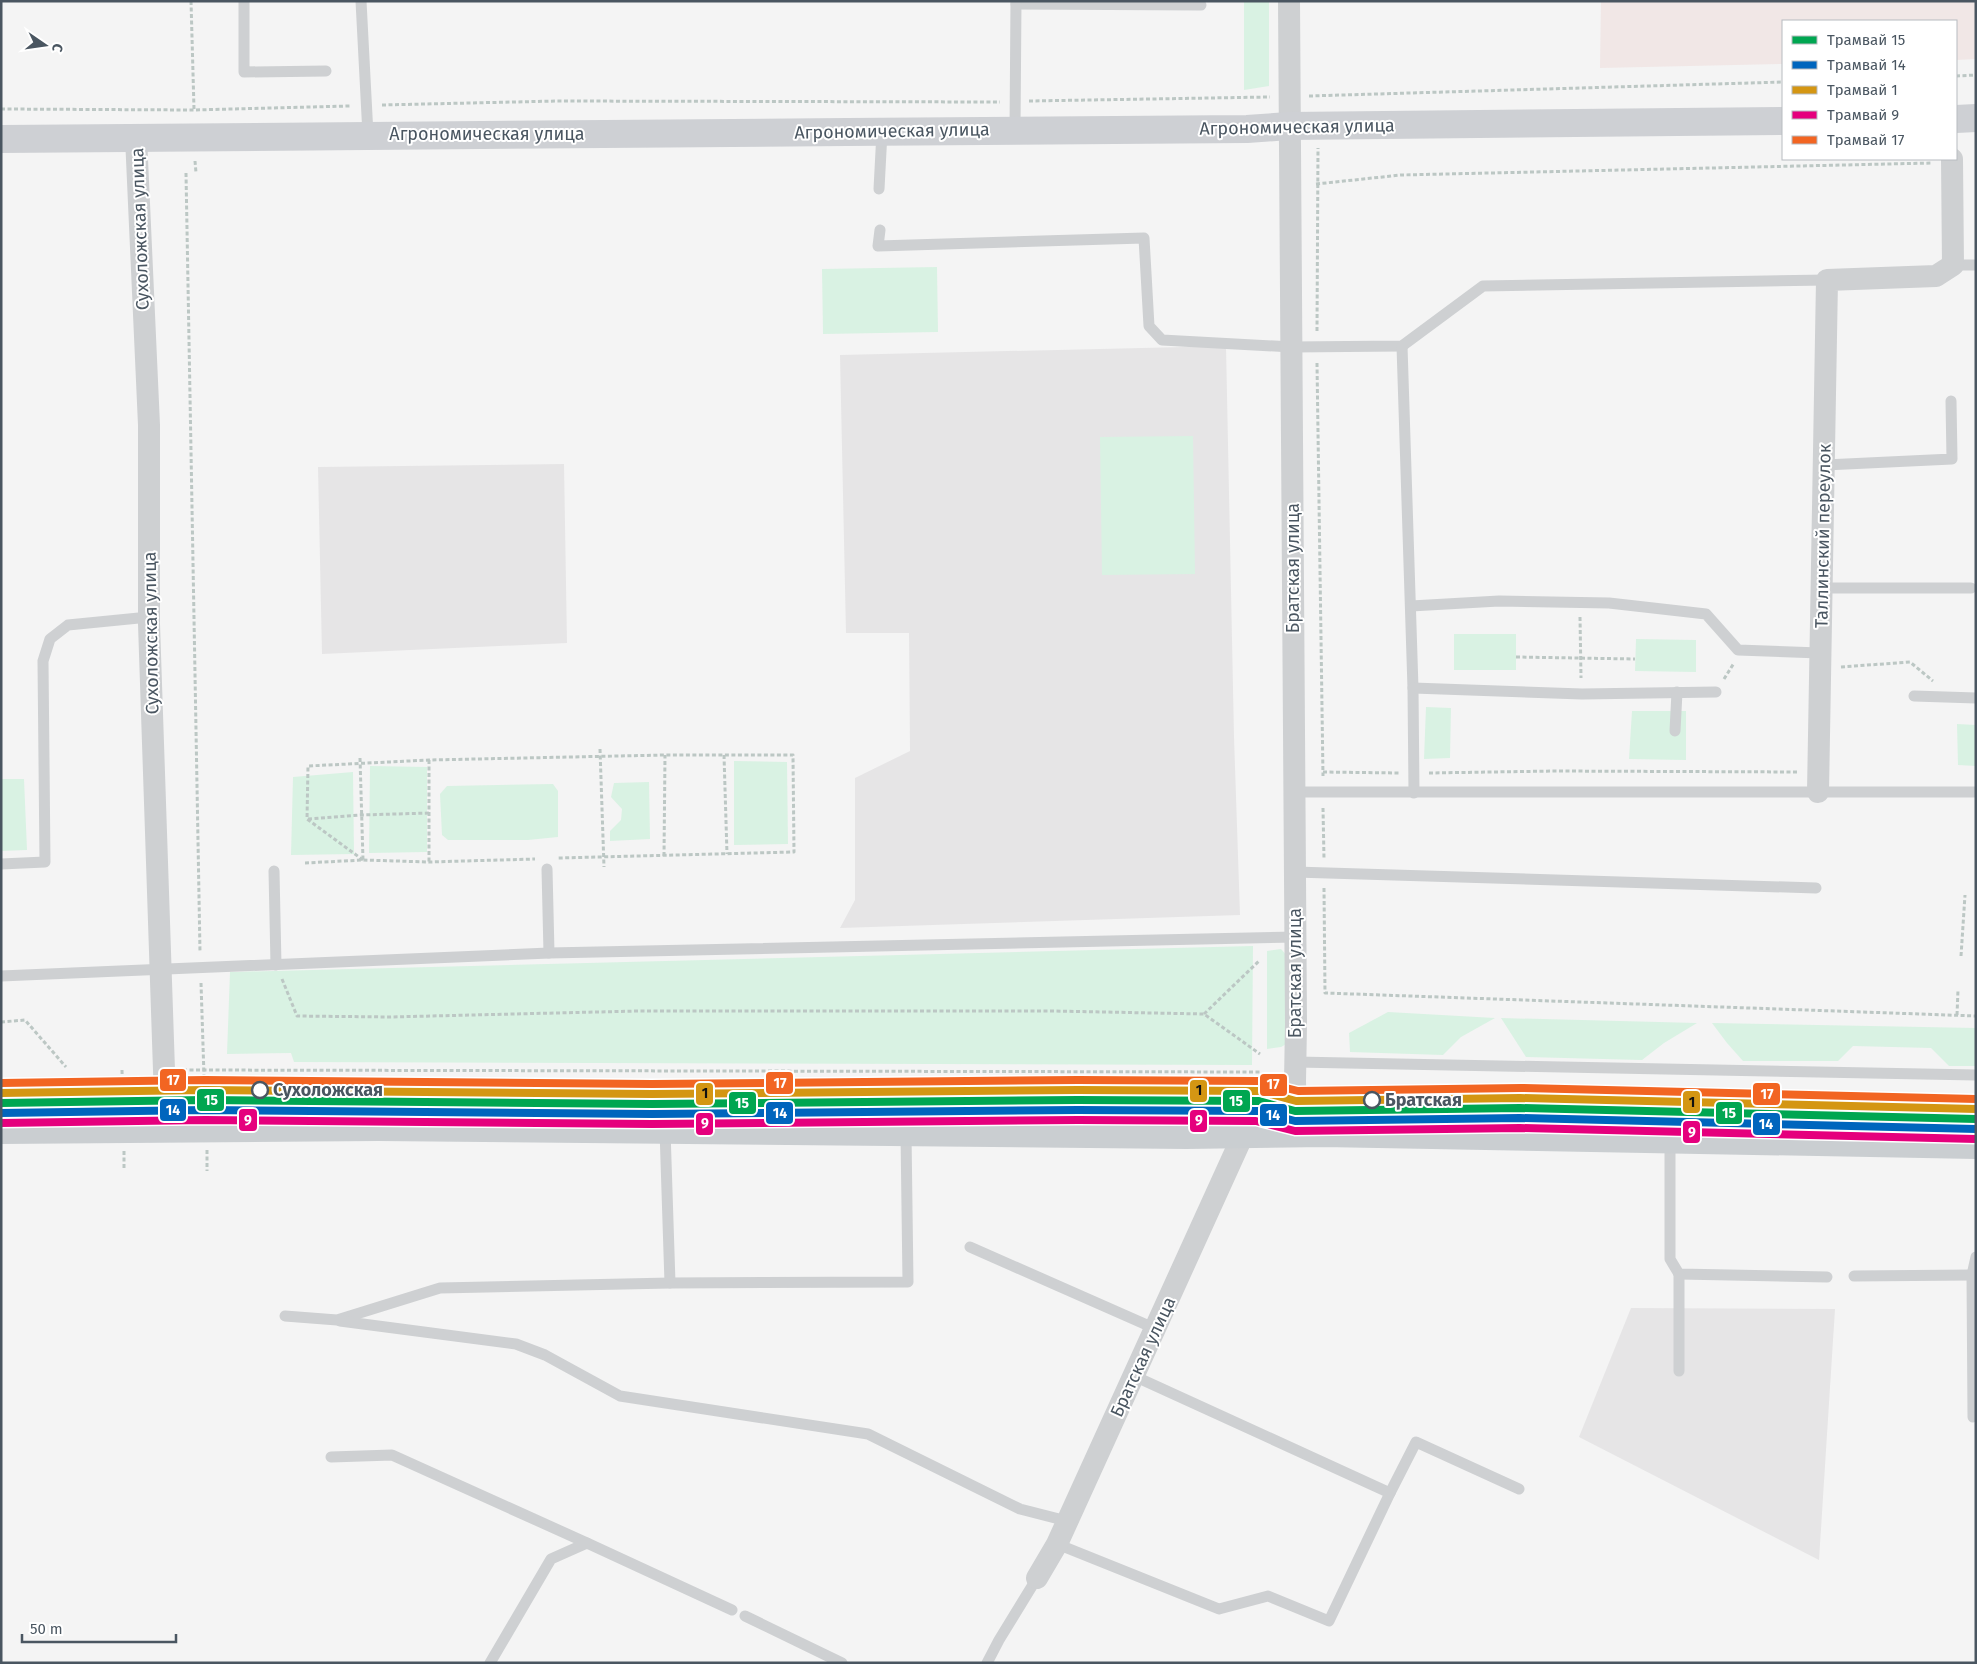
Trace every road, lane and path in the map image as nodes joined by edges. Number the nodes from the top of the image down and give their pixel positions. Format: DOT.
graph roads {
  1 [pos="191,1"];
  2 [pos="244,1"];
  3 [pos="362,1"];
  4 [pos="1289,1"];
  5 [pos="1016,2"];
  6 [pos="1201,5"];
  7 [pos="326,71"];
  8 [pos="1976,75"];
  9 [pos="1957,76"];
  10 [pos="1782,82"];
  11 [pos="1290,96"];
  12 [pos="1016,102"];
  13 [pos="366,106"];
  14 [pos="1,109"];
  15 [pos="194,110"];
  16 [pos="1976,118"];
  17 [pos="1957,119"];
  18 [pos="1782,121"];
  19 [pos="1289,126"];
  20 [pos="1320,126"];
  21 [pos="1016,130"];
  22 [pos="882,132"];
  23 [pos="368,135"];
  24 [pos="195,136"];
  25 [pos="136,137"];
  26 [pos="1,139"];
  27 [pos="1951,161"];
  28 [pos="186,173"];
  29 [pos="196,173"];
  30 [pos="1318,184"];
  31 [pos="1291,186"];
  32 [pos="879,189"];
  33 [pos="880,230"];
  34 [pos="1953,265"];
  35 [pos="1976,265"];
  36 [pos="1827,280"];
  37 [pos="1402,346"];
  38 [pos="1317,347"];
  39 [pos="1292,348"];
  40 [pos="1952,401"];
  41 [pos="1825,465"];
  42 [pos="1822,588"];
  43 [pos="1971,588"];
  44 [pos="1580,602"];
  45 [pos="1411,606"];
  46 [pos="149,617"];
  47 [pos="1738,650"];
  48 [pos="1516,657"];
  49 [pos="1580,658"];
  50 [pos="1636,659"];
  51 [pos="1820,661"];
  52 [pos="1413,688"];
  53 [pos="1677,692"];
  54 [pos="1716,692"];
  55 [pos="1582,694"];
  56 [pos="1914,696"];
  57 [pos="1953,698"];
  58 [pos="1976,698"];
  59 [pos="1674,731"];
  60 [pos="600,749"];
  61 [pos="665,755"];
  62 [pos="724,755"];
  63 [pos="601,757"];
  64 [pos="360,758"];
  65 [pos="429,760"];
  66 [pos="361,764"];
  67 [pos="1323,772"];
  68 [pos="1414,773"];
  69 [pos="1819,782"];
  70 [pos="1294,792"];
  71 [pos="1324,792"];
  72 [pos="1976,792"];
  73 [pos="1414,793"];
  74 [pos="430,813"];
  75 [pos="360,815"];
  76 [pos="307,819"];
  77 [pos="794,852"];
  78 [pos="726,854"];
  79 [pos="664,856"];
  80 [pos="429,862"];
  81 [pos="1,864"];
  82 [pos="604,867"];
  83 [pos="547,869"];
  84 [pos="274,871"];
  85 [pos="1295,872"];
  86 [pos="1324,872"];
  87 [pos="1816,888"];
  88 [pos="1965,895"];
  89 [pos="1295,938"];
  90 [pos="549,953"];
  91 [pos="1961,956"];
  92 [pos="1259,961"];
  93 [pos="276,965"];
  94 [pos="200,967"];
  95 [pos="160,969"];
  96 [pos="1,976"];
  97 [pos="1958,990"];
  98 [pos="1204,1014"];
  99 [pos="1957,1015"];
  100 [pos="1976,1016"];
  101 [pos="1,1022"];
  102 [pos="1260,1054"];
  103 [pos="1296,1062"];
  104 [pos="66,1067"];
  105 [pos="204,1070"];
  106 [pos="1260,1072"];
  107 [pos="1976,1076"];
  108 [pos="1,1130"];
  109 [pos="166,1130"];
  110 [pos="206,1130"];
  111 [pos="665,1130"];
  112 [pos="906,1131"];
  113 [pos="1296,1134"];
  114 [pos="1243,1135"];
  115 [pos="1670,1139"];
  116 [pos="1976,1144"];
  117 [pos="208,1171"];
  118 [pos="970,1247"];
  119 [pos="1976,1257"];
  120 [pos="1679,1274"];
  121 [pos="1972,1275"];
  122 [pos="1854,1276"];
  123 [pos="1827,1277"];
  124 [pos="670,1283"];
  125 [pos="285,1316"];
  126 [pos="336,1320"];
  127 [pos="1156,1329"];
  128 [pos="1679,1371"];
  129 [pos="1134,1376"];
  130 [pos="1973,1417"];
  131 [pos="331,1456"];
  132 [pos="1519,1489"];
  133 [pos="1390,1493"];
  134 [pos="1067,1521"];
  135 [pos="587,1543"];
  136 [pos="1057,1544"];
  137 [pos="1037,1578"];
  138 [pos="732,1610"];
  139 [pos="744,1616"];
  140 [pos="490,1663"];
  141 [pos="842,1663"];
  142 [pos="987,1663"];
  1 -- 15 [label="path"];
  2 -- 7 [label="lane"];
  3 -- 13 [label="lane"];
  4 -- 11 [label="street, Братская улица"];
  5 -- 6 [label="lane"];
  5 -- 12 [label="lane"];
  8 -- 9 [label="path"];
  10 -- 11 [label="path"];
  11 -- 12 [label="path"];
  11 -- 19 [label="street, Братская улица"];
  12 -- 13 [label="path"];
  12 -- 21 [label="lane"];
  13 -- 15 [label="path"];
  13 -- 23 [label="lane"];
  14 -- 15 [label="path"];
  15 -- 24 [label="path"];
  16 -- 17 [label="street"];
  18 -- 20 [label="street, Агрономическая улица"];
  19 -- 20 [label="street, Агрономическая улица"];
  19 -- 21 [label="street, Агрономическая улица"];
  19 -- 31 [label="street, Братская улица"];
  20 -- 30 [label="path"];
  21 -- 22 [label="street, Агрономическая улица"];
  22 -- 23 [label="street, Агрономическая улица"];
  22 -- 32 [label="lane"];
  23 -- 24 [label="street, Агрономическая улица"];
  24 -- 25 [label="street, Агрономическая улица"];
  24 -- 29 [label="path"];
  25 -- 26 [label="street, Агрономическая улица"];
  25 -- 46 [label="street, Сухоложская улица"];
  27 -- 30 [label="path"];
  27 -- 34 [label="street"];
  28 -- 94 [label="path"];
  30 -- 31 [label="path"];
  30 -- 38 [label="path"];
  31 -- 39 [label="street, Братская улица"];
  33 -- 39 [label="lane"];
  34 -- 35 [label="lane"];
  34 -- 36 [label="street"];
  36 -- 37 [label="lane"];
  36 -- 41 [label="street, Таллинский переулок"];
  37 -- 38 [label="lane"];
  37 -- 45 [label="lane"];
  38 -- 39 [label="lane"];
  38 -- 67 [label="path"];
  39 -- 70 [label="street, Братская улица"];
  40 -- 41 [label="lane"];
  41 -- 42 [label="street, Таллинский переулок"];
  42 -- 43 [label="lane"];
  42 -- 51 [label="street, Таллинский переулок"];
  44 -- 45 [label="lane"];
  44 -- 47 [label="lane"];
  44 -- 49 [label="path"];
  45 -- 52 [label="lane"];
  46 -- 81 [label="lane"];
  46 -- 95 [label="street, Сухоложская улица"];
  47 -- 51 [label="lane"];
  47 -- 54 [label="path"];
  48 -- 49 [label="path"];
  49 -- 50 [label="path"];
  49 -- 55 [label="path"];
  51 -- 57 [label="path"];
  51 -- 69 [label="street, Таллинский переулок"];
  52 -- 55 [label="lane"];
  52 -- 68 [label="lane"];
  53 -- 54 [label="lane"];
  53 -- 55 [label="lane"];
  53 -- 59 [label="lane"];
  56 -- 57 [label="lane"];
  57 -- 58 [label="lane"];
  60 -- 63 [label="path"];
  61 -- 62 [label="path"];
  61 -- 63 [label="path"];
  61 -- 79 [label="path"];
  62 -- 77 [label="path"];
  62 -- 78 [label="path"];
  63 -- 65 [label="path"];
  63 -- 82 [label="path"];
  64 -- 66 [label="path"];
  65 -- 66 [label="path"];
  65 -- 74 [label="path"];
  66 -- 75 [label="path"];
  66 -- 76 [label="path"];
  67 -- 68 [label="path"];
  67 -- 71 [label="path"];
  68 -- 69 [label="path"];
  68 -- 73 [label="lane"];
  69 -- 72 [label="lane"];
  69 -- 73 [label="lane"];
  70 -- 71 [label="lane"];
  70 -- 85 [label="street, Братская улица"];
  71 -- 73 [label="lane"];
  71 -- 86 [label="path"];
  74 -- 75 [label="path"];
  74 -- 80 [label="path"];
  75 -- 76 [label="path"];
  75 -- 76 [label="path"];
  83 -- 90 [label="lane"];
  84 -- 93 [label="lane"];
  85 -- 86 [label="lane"];
  85 -- 89 [label="street, Братская улица"];
  86 -- 87 [label="lane"];
  86 -- 99 [label="path"];
  88 -- 91 [label="path"];
  89 -- 90 [label="lane"];
  89 -- 103 [label="street, Братская улица"];
  90 -- 93 [label="lane"];
  92 -- 98 [label="path"];
  93 -- 94 [label="lane"];
  93 -- 98 [label="path"];
  94 -- 95 [label="lane"];
  94 -- 105 [label="path"];
  95 -- 96 [label="lane"];
  95 -- 109 [label="street, Сухоложская улица"];
  97 -- 99 [label="path"];
  98 -- 102 [label="path"];
  99 -- 100 [label="path"];
  101 -- 104 [label="path"];
  103 -- 107 [label="lane"];
  103 -- 113 [label="street, Братская улица"];
  105 -- 106 [label="path"];
  105 -- 110 [label="path"];
  108 -- 109 [label="main road"];
  109 -- 110 [label="main road"];
  110 -- 111 [label="main road"];
  110 -- 117 [label="path"];
  111 -- 112 [label="main road"];
  111 -- 124 [label="lane"];
  112 -- 114 [label="main road"];
  112 -- 124 [label="lane"];
  113 -- 114 [label="main road"];
  113 -- 115 [label="main road"];
  114 -- 127 [label="street, Братская улица"];
  115 -- 116 [label="main road"];
  115 -- 120 [label="lane"];
  118 -- 127 [label="lane"];
  119 -- 121 [label="lane"];
  120 -- 123 [label="lane"];
  120 -- 128 [label="lane"];
  121 -- 122 [label="lane"];
  121 -- 130 [label="lane"];
  124 -- 126 [label="lane"];
  125 -- 126 [label="lane"];
  126 -- 134 [label="lane"];
  127 -- 129 [label="street, Братская улица"];
  129 -- 133 [label="lane"];
  129 -- 134 [label="street, Братская улица"];
  131 -- 135 [label="lane"];
  132 -- 133 [label="lane"];
  133 -- 136 [label="lane"];
  134 -- 136 [label="street, Братская улица"];
  135 -- 138 [label="lane"];
  135 -- 140 [label="lane"];
  136 -- 137 [label="street, Братская улица"];
  137 -- 142 [label="lane"];
  139 -- 141 [label="lane"];
}
